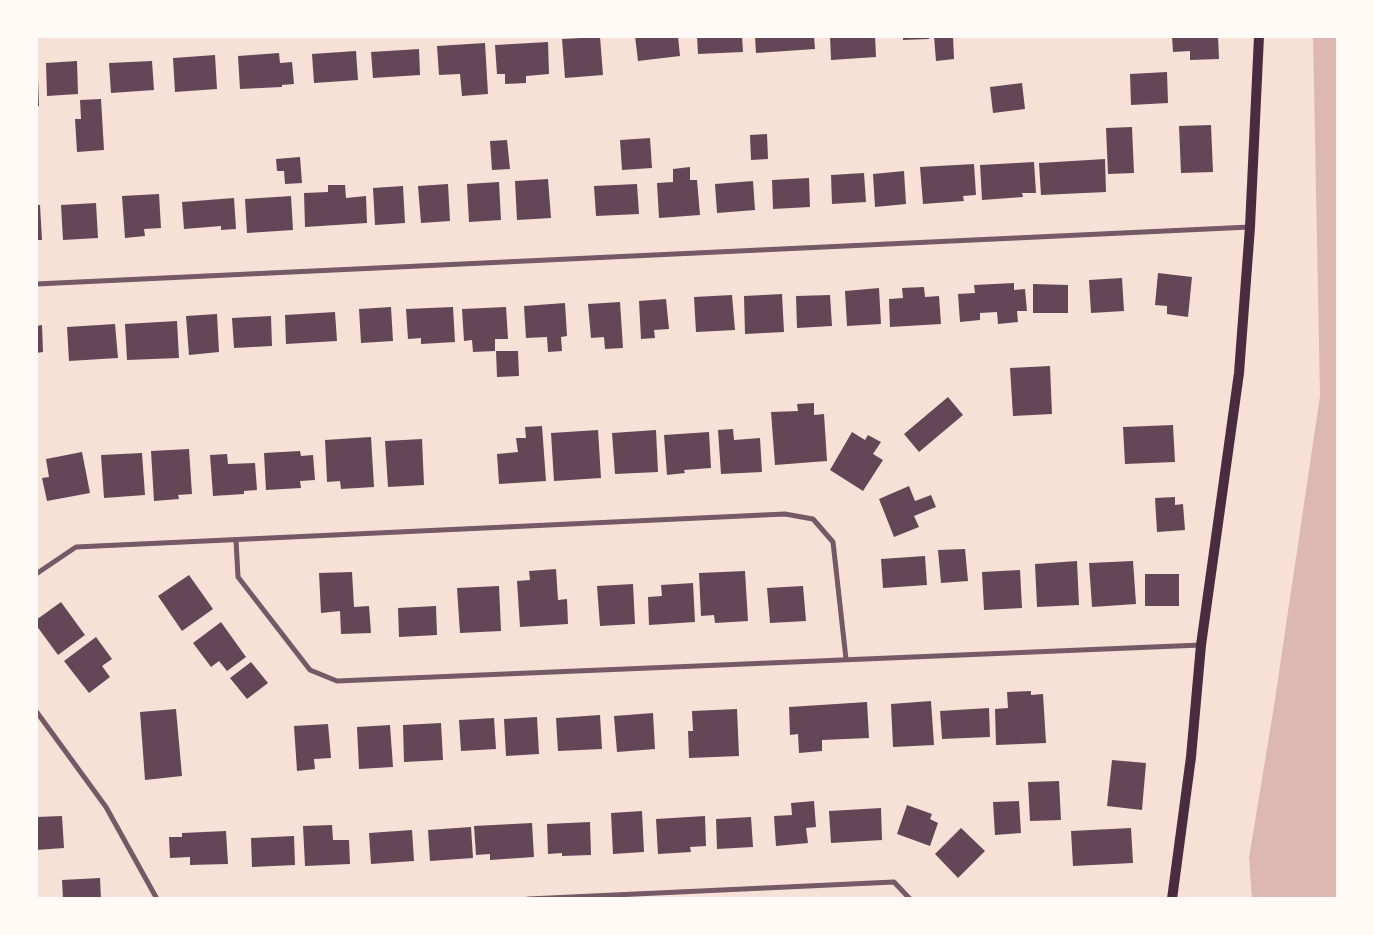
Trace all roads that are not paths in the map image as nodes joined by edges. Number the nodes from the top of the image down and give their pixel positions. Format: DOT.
graph roads {
  1 [pos="1259,36"];
  2 [pos="1250,227"];
  3 [pos="36,284"];
  4 [pos="236,540"];
  5 [pos="36,574"];
  6 [pos="1201,645"];
  7 [pos="846,660"];
  8 [pos="36,711"];
  9 [pos="157,899"];
  10 [pos="528,899"];
  11 [pos="910,899"];
  12 [pos="1172,899"];
  1 -- 2 [label="main road"];
  2 -- 3 [label="street"];
  2 -- 6 [label="main road"];
  4 -- 5 [label="street"];
  4 -- 7 [label="street"];
  4 -- 7 [label="street"];
  6 -- 7 [label="street"];
  6 -- 12 [label="main road"];
  8 -- 9 [label="street"];
  10 -- 11 [label="street"];
}
